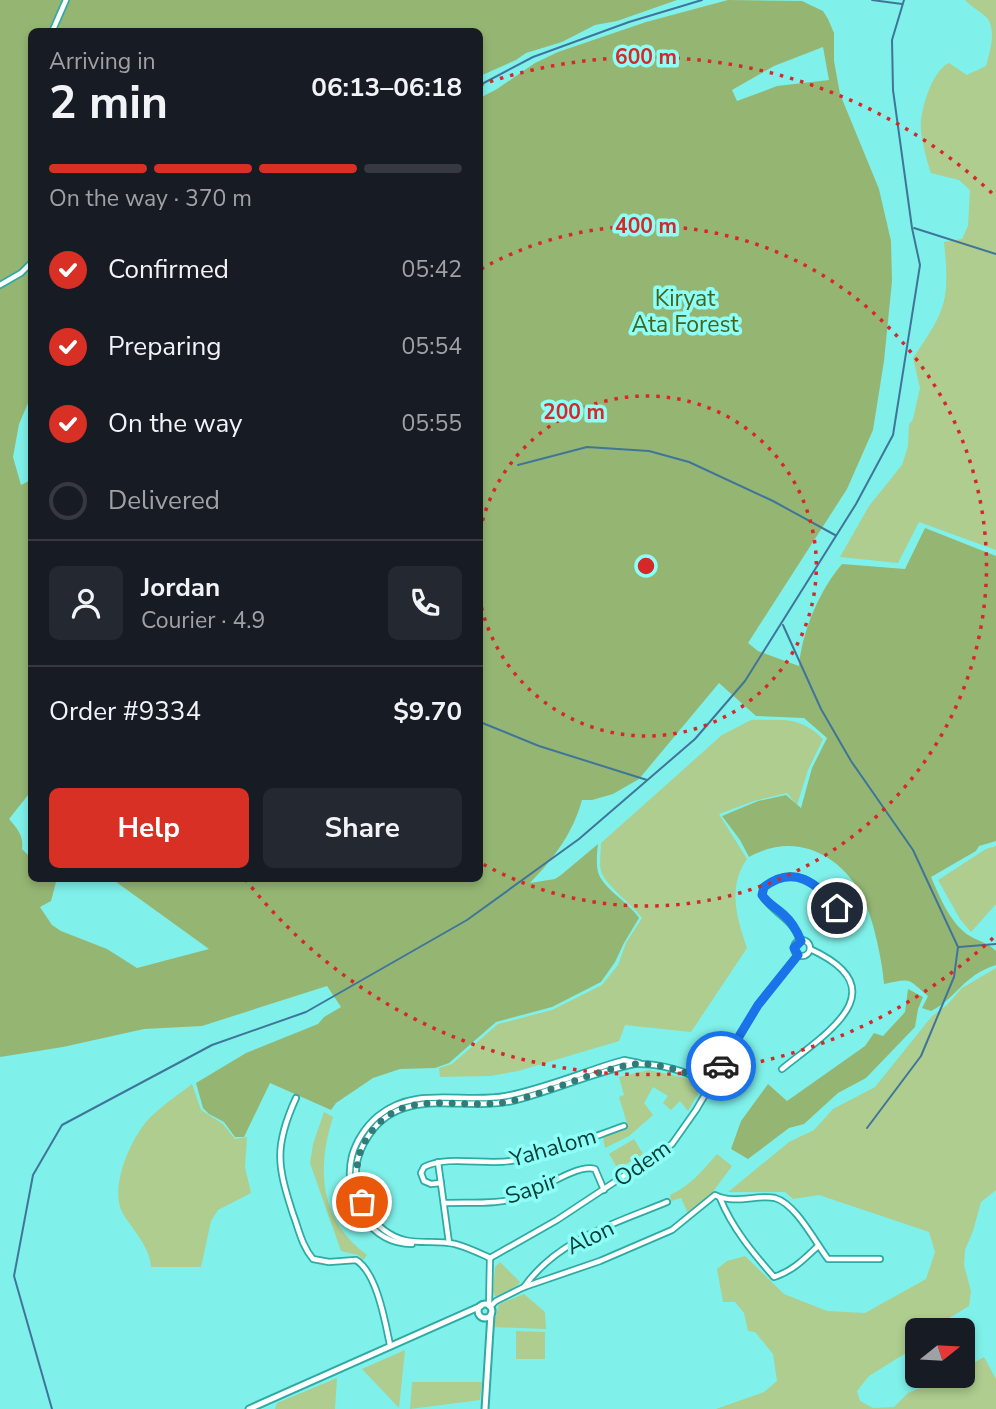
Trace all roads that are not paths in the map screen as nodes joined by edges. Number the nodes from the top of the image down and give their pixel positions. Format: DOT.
graph roads {
  1 [pos="66,0"];
  2 [pos="54,28"];
  3 [pos="28,266"];
  4 [pos="0,285"];
  5 [pos="849,928"];
  6 [pos="801,941"];
  7 [pos="810,949"];
  8 [pos="798,955"];
  9 [pos="782,1069"];
  10 [pos="711,1084"];
  11 [pos="296,1098"];
  12 [pos="624,1126"];
  13 [pos="438,1163"];
  14 [pos="441,1182"];
  15 [pos="604,1190"];
  16 [pos="720,1198"];
  17 [pos="667,1202"];
  18 [pos="443,1203"];
  19 [pos="449,1243"];
  20 [pos="818,1246"];
  21 [pos="490,1258"];
  22 [pos="880,1259"];
  23 [pos="524,1287"];
  24 [pos="487,1308"];
  25 [pos="466,1315"];
  26 [pos="481,1316"];
  27 [pos="489,1328"];
  28 [pos="390,1345"];
  29 [pos="264,1406"];
  30 [pos="249,1409"];
  31 [pos="485,1409"];
  1 -- 2 [label="street"];
  3 -- 4 [label="street"];
  5 -- 6 [label="street"];
  6 -- 7 [label="street"];
  6 -- 8 [label="street"];
  7 -- 8 [label="street"];
  7 -- 9 [label="street"];
  8 -- 10 [label="street, Odem"];
  10 -- 15 [label="street, Odem"];
  10 -- 19 [label="street"];
  11 -- 28 [label="street"];
  12 -- 13 [label="street, Yahalom"];
  13 -- 14 [label="street"];
  13 -- 14 [label="street"];
  14 -- 18 [label="street"];
  15 -- 18 [label="street, Sapir"];
  15 -- 21 [label="street, Odem"];
  16 -- 20 [label="street"];
  16 -- 20 [label="street"];
  16 -- 23 [label="street"];
  17 -- 23 [label="street, Alon"];
  18 -- 19 [label="street"];
  19 -- 21 [label="street"];
  20 -- 22 [label="street"];
  21 -- 24 [label="street"];
  23 -- 24 [label="street"];
  24 -- 25 [label="street"];
  24 -- 26 [label="street"];
  24 -- 26 [label="street"];
  24 -- 27 [label="street"];
  25 -- 26 [label="street"];
  25 -- 28 [label="street"];
  26 -- 27 [label="street"];
  27 -- 31 [label="street"];
  28 -- 29 [label="street"];
  29 -- 30 [label="street"];
}
